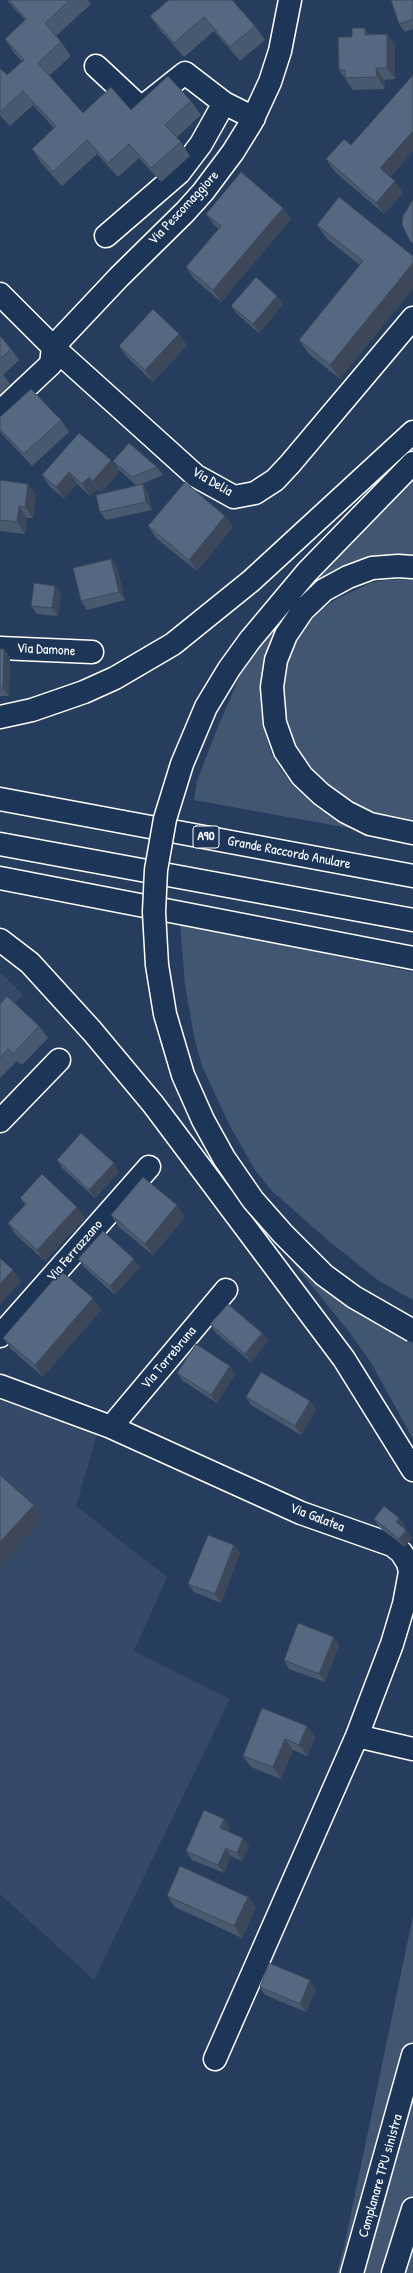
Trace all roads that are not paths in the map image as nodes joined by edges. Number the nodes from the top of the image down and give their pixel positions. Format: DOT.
graph roads {
  1 [pos="290,0"];
  2 [pos="96,66"];
  3 [pos="224,103"];
  4 [pos="254,118"];
  5 [pos="166,184"];
  6 [pos="187,209"];
  7 [pos="106,236"];
  8 [pos="0,294"];
  9 [pos="413,318"];
  10 [pos="53,347"];
  11 [pos="0,412"];
  12 [pos="413,432"];
  13 [pos="413,463"];
  14 [pos="413,567"];
  15 [pos="0,648"];
  16 [pos="92,652"];
  17 [pos="0,717"];
  18 [pos="0,799"];
  19 [pos="413,833"];
  20 [pos="0,844"];
  21 [pos="413,876"];
  22 [pos="0,878"];
  23 [pos="413,920"];
  24 [pos="0,940"];
  25 [pos="413,958"];
  26 [pos="59,1060"];
  27 [pos="0,1121"];
  28 [pos="149,1167"];
  29 [pos="226,1290"];
  30 [pos="413,1331"];
  31 [pos="0,1336"];
  32 [pos="0,1386"];
  33 [pos="111,1426"];
  34 [pos="413,1470"];
  35 [pos="357,1736"];
  36 [pos="413,1749"];
  37 [pos="413,2055"];
  38 [pos="214,2059"];
  39 [pos="413,2209"];
  40 [pos="395,2267"];
  41 [pos="352,2273"];
  1 -- 4 [label="main road, Via Pescomaggiore"];
  2 -- 3 [label="main road"];
  3 -- 4 [label="main road"];
  3 -- 5 [label="main road"];
  4 -- 6 [label="main road, Via Pescomaggiore"];
  5 -- 6 [label="main road"];
  5 -- 7 [label="main road"];
  6 -- 10 [label="main road, Via Pescomaggiore"];
  8 -- 10 [label="main road, Via Delia"];
  9 -- 10 [label="main road, Via Delia"];
  10 -- 11 [label="main road"];
  12 -- 17 [label="main road"];
  13 -- 30 [label="main road, bridge"];
  14 -- 19 [label="main road"];
  15 -- 16 [label="main road, Via Damone"];
  18 -- 21 [label="main road, Grande Raccordo Anulare / A90"];
  20 -- 23 [label="main road"];
  22 -- 25 [label="main road"];
  24 -- 34 [label="main road"];
  26 -- 27 [label="main road"];
  28 -- 31 [label="main road, Via Ferrazzano"];
  29 -- 33 [label="main road, Via Torrebruna"];
  32 -- 33 [label="main road, Via Galatea"];
  33 -- 35 [label="main road, Via Galatea"];
  35 -- 36 [label="main road"];
  35 -- 38 [label="main road, Via Galatea"];
  37 -- 41 [label="main road, Complanare TPU sinistra"];
  39 -- 40 [label="main road"];
}
